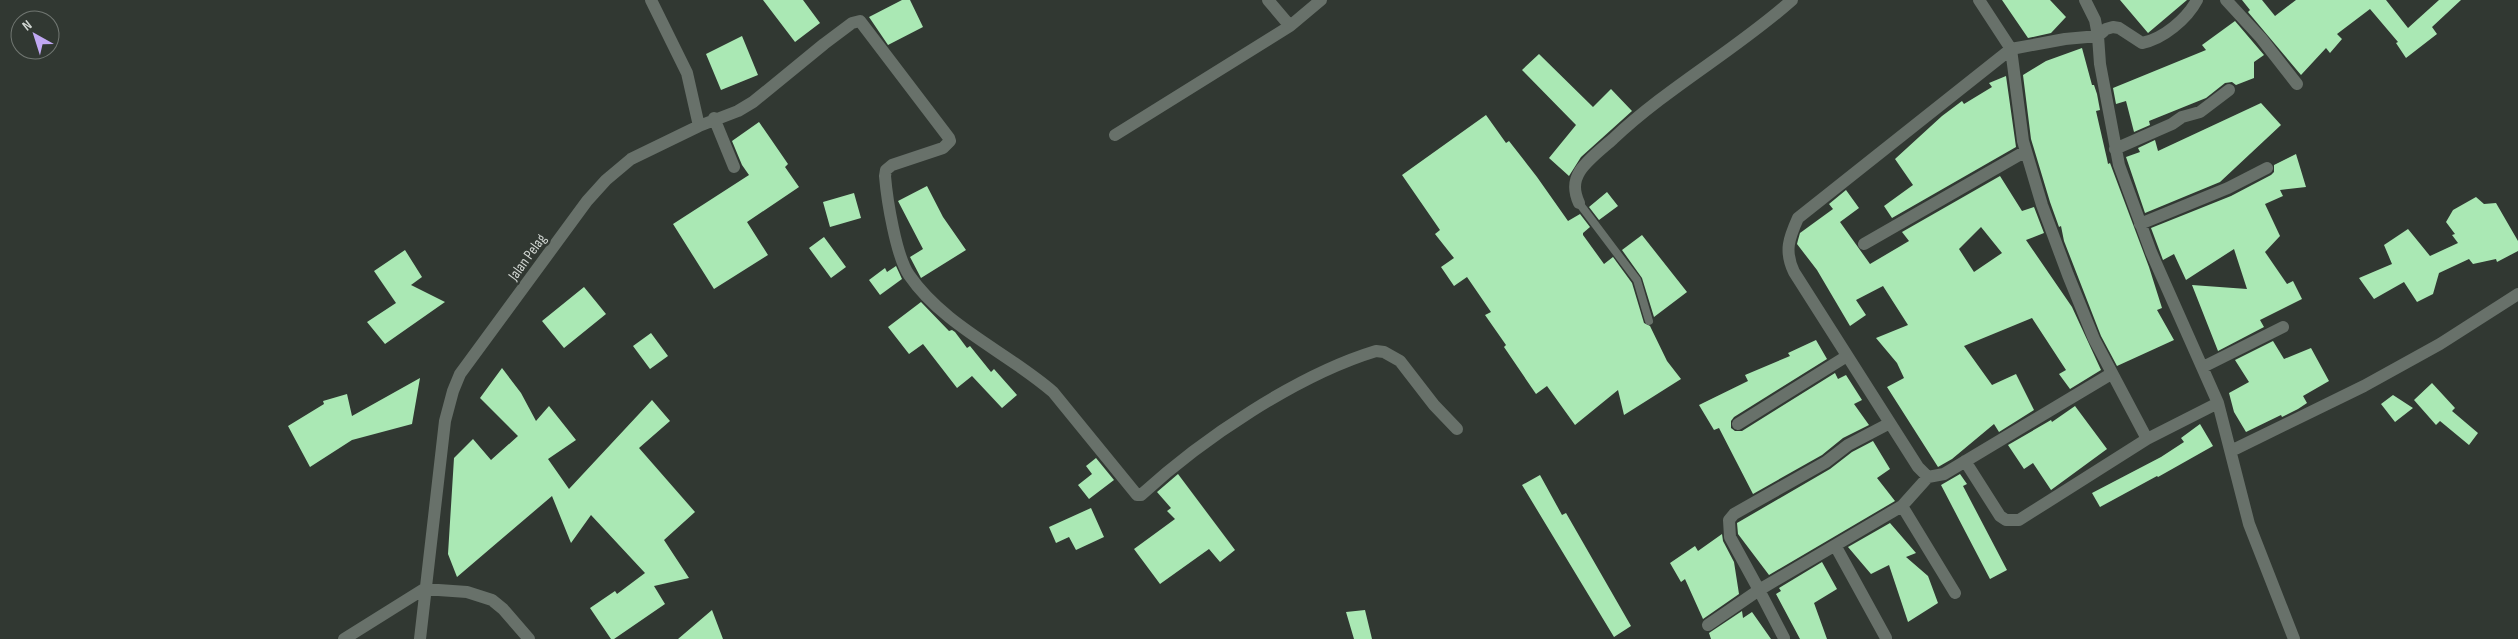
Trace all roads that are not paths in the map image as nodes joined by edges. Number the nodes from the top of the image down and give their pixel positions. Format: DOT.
graph roads {
  1 [pos="651,0"];
  2 [pos="1268,0"];
  3 [pos="1321,0"];
  4 [pos="1792,0"];
  5 [pos="1979,0"];
  6 [pos="2085,0"];
  7 [pos="2197,0"];
  8 [pos="2226,0"];
  9 [pos="1290,26"];
  10 [pos="2098,36"];
  11 [pos="2011,49"];
  12 [pos="2297,84"];
  13 [pos="2229,90"];
  14 [pos="714,118"];
  15 [pos="699,126"];
  16 [pos="1115,136"];
  17 [pos="2114,149"];
  18 [pos="2026,151"];
  19 [pos="734,168"];
  20 [pos="2267,168"];
  21 [pos="1579,203"];
  22 [pos="2140,224"];
  23 [pos="1864,244"];
  24 [pos="2518,294"];
  25 [pos="1649,321"];
  26 [pos="2283,327"];
  27 [pos="1847,356"];
  28 [pos="2203,367"];
  29 [pos="2111,374"];
  30 [pos="2218,403"];
  31 [pos="1738,424"];
  32 [pos="1890,424"];
  33 [pos="1457,428"];
  34 [pos="2147,439"];
  35 [pos="2231,451"];
  36 [pos="1965,461"];
  37 [pos="1928,477"];
  38 [pos="1902,506"];
  39 [pos="1836,547"];
  40 [pos="424,589"];
  41 [pos="1759,590"];
  42 [pos="1955,593"];
  43 [pos="1708,625"];
  44 [pos="1784,638"];
  45 [pos="1886,638"];
  46 [pos="344,639"];
  47 [pos="420,639"];
  48 [pos="530,639"];
  49 [pos="2294,639"];
  1 -- 15 [label="street"];
  2 -- 9 [label="street"];
  3 -- 9 [label="street"];
  4 -- 21 [label="street"];
  5 -- 11 [label="street"];
  6 -- 10 [label="street"];
  7 -- 10 [label="street"];
  8 -- 12 [label="street"];
  9 -- 16 [label="street"];
  10 -- 11 [label="street"];
  10 -- 17 [label="street"];
  11 -- 18 [label="street"];
  11 -- 27 [label="street"];
  13 -- 17 [label="street"];
  14 -- 15 [label="street, Jalan Pelag"];
  14 -- 19 [label="street"];
  14 -- 33 [label="street, Jalan Pelag"];
  15 -- 40 [label="street, Jalan Pelag"];
  17 -- 22 [label="street"];
  18 -- 23 [label="street"];
  18 -- 29 [label="street"];
  20 -- 22 [label="street"];
  21 -- 25 [label="lane"];
  22 -- 28 [label="street"];
  24 -- 35 [label="street"];
  26 -- 28 [label="street"];
  27 -- 31 [label="street"];
  27 -- 32 [label="street"];
  28 -- 30 [label="street"];
  29 -- 34 [label="street"];
  29 -- 36 [label="street"];
  30 -- 34 [label="street"];
  30 -- 35 [label="street"];
  32 -- 37 [label="street"];
  32 -- 41 [label="street"];
  34 -- 36 [label="street"];
  35 -- 49 [label="street"];
  36 -- 37 [label="street"];
  37 -- 38 [label="street"];
  38 -- 39 [label="street"];
  38 -- 42 [label="street"];
  39 -- 41 [label="street"];
  39 -- 45 [label="street"];
  40 -- 46 [label="street"];
  40 -- 47 [label="street, Jalan Pelag"];
  40 -- 48 [label="street"];
  41 -- 43 [label="street"];
  41 -- 44 [label="street"];
}
